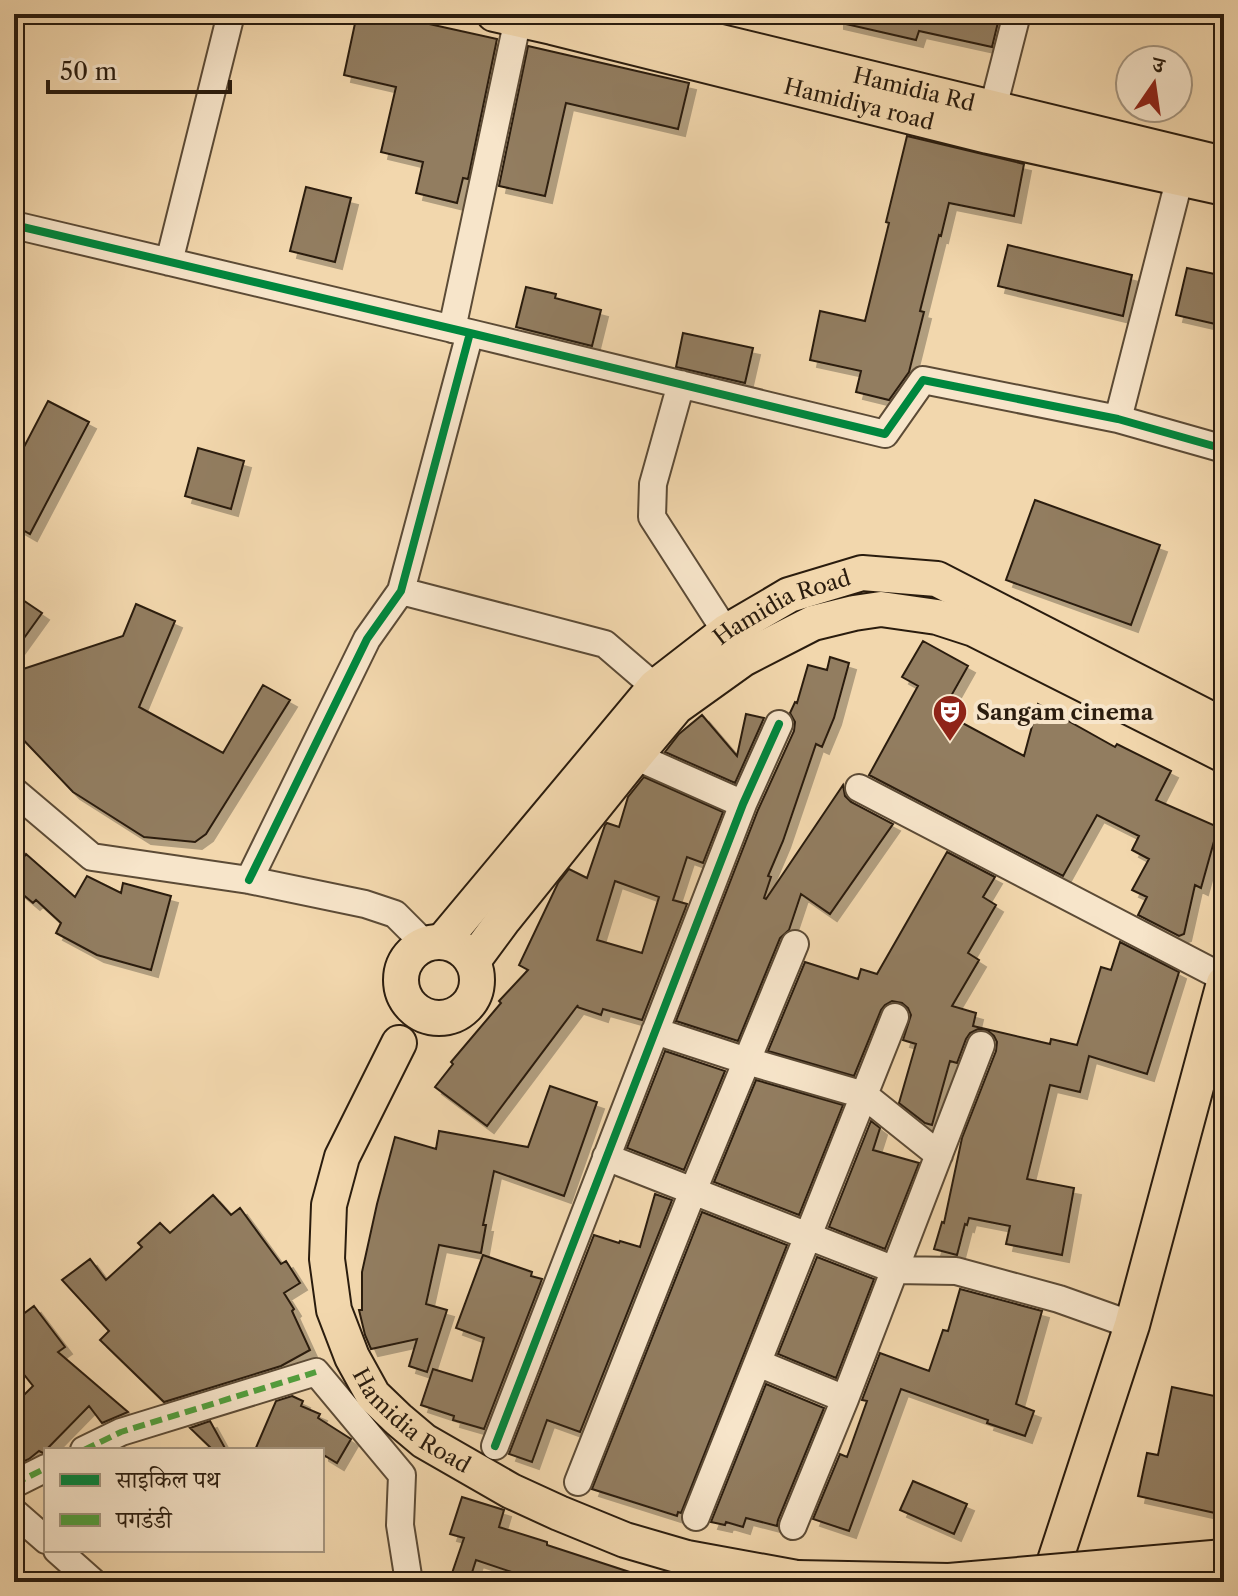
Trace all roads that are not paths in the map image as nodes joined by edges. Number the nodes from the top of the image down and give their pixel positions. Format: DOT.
graph roads {
  1 [pos="231,14"];
  2 [pos="605,14"];
  3 [pos="1017,14"];
  4 [pos="510,16"];
  5 [pos="991,122"];
  6 [pos="1224,164"];
  7 [pos="1180,177"];
  8 [pos="1224,188"];
  9 [pos="14,225"];
  10 [pos="169,262"];
  11 [pos="461,331"];
  12 [pos="681,384"];
  13 [pos="1118,419"];
  14 [pos="1224,449"];
  15 [pos="923,578"];
  16 [pos="401,591"];
  17 [pos="920,614"];
  18 [pos="726,632"];
  19 [pos="655,687"];
  20 [pos="779,724"];
  21 [pos="1224,726"];
  22 [pos="1224,755"];
  23 [pos="635,756"];
  24 [pos="859,788"];
  25 [pos="14,791"];
  26 [pos="743,804"];
  27 [pos="249,880"];
  28 [pos="433,943"];
  29 [pos="795,944"];
  30 [pos="473,961"];
  31 [pos="1224,980"];
  32 [pos="404,995"];
  33 [pos="895,1017"];
  34 [pos="439,1019"];
  35 [pos="655,1031"];
  36 [pos="399,1043"];
  37 [pos="981,1045"];
  38 [pos="747,1061"];
  39 [pos="864,1095"];
  40 [pos="939,1155"];
  41 [pos="606,1157"];
  42 [pos="693,1191"];
  43 [pos="808,1236"];
  44 [pos="895,1270"];
  45 [pos="1132,1325"];
  46 [pos="758,1363"];
  47 [pos="845,1399"];
  48 [pos="495,1446"];
  49 [pos="88,1448"];
  50 [pos="44,1469"];
  51 [pos="578,1482"];
  52 [pos="14,1484"];
  53 [pos="14,1512"];
  54 [pos="696,1517"];
  55 [pos="793,1526"];
  56 [pos="44,1538"];
  57 [pos="59,1552"];
  58 [pos="1224,1557"];
  59 [pos="93,1582"];
  60 [pos="409,1582"];
  61 [pos="1048,1582"];
  1 -- 10 [label="street"];
  2 -- 5 [label="main road, Hamidia Rd"];
  3 -- 5 [label="street"];
  4 -- 5 [label="main road, Hamidiya road"];
  4 -- 11 [label="street"];
  5 -- 6 [label="main road, Hamidia Rd"];
  5 -- 7 [label="main road, Hamidiya road"];
  7 -- 8 [label="main road, Hamidiya road"];
  7 -- 13 [label="street"];
  9 -- 10 [label="street"];
  10 -- 11 [label="street"];
  11 -- 12 [label="street"];
  11 -- 16 [label="street"];
  12 -- 13 [label="street"];
  12 -- 18 [label="street"];
  13 -- 14 [label="street"];
  15 -- 17 [label="main road"];
  15 -- 18 [label="main road, Hamidia Road"];
  15 -- 21 [label="main road, Hamidia Road"];
  16 -- 19 [label="street"];
  16 -- 27 [label="street"];
  17 -- 22 [label="main road, Hamidia Road"];
  17 -- 23 [label="main road, Hamidia Road"];
  18 -- 19 [label="main road, Hamidia Road"];
  19 -- 28 [label="main road, Hamidia Road"];
  20 -- 26 [label="street"];
  23 -- 26 [label="street"];
  23 -- 30 [label="main road, Hamidia Road"];
  24 -- 31 [label="street"];
  25 -- 27 [label="street"];
  26 -- 35 [label="street"];
  27 -- 28 [label="street"];
  28 -- 30 [label="main road"];
  28 -- 32 [label="main road"];
  29 -- 38 [label="street"];
  30 -- 34 [label="main road"];
  31 -- 45 [label="main road"];
  32 -- 34 [label="main road"];
  32 -- 36 [label="main road"];
  33 -- 39 [label="street"];
  34 -- 36 [label="main road"];
  35 -- 38 [label="street"];
  35 -- 41 [label="street"];
  36 -- 58 [label="main road, Hamidia Road, bridge"];
  37 -- 40 [label="street"];
  38 -- 39 [label="street"];
  38 -- 42 [label="street"];
  39 -- 40 [label="street"];
  39 -- 43 [label="street"];
  40 -- 44 [label="street"];
  41 -- 42 [label="street"];
  41 -- 48 [label="street"];
  42 -- 43 [label="street"];
  42 -- 51 [label="street"];
  43 -- 44 [label="street"];
  43 -- 46 [label="street"];
  44 -- 45 [label="street"];
  44 -- 47 [label="street"];
  45 -- 61 [label="main road"];
  46 -- 47 [label="street"];
  46 -- 54 [label="street"];
  47 -- 55 [label="street"];
  49 -- 60 [label="street"];
  50 -- 52 [label="street"];
  53 -- 56 [label="street"];
  57 -- 59 [label="street"];
}
